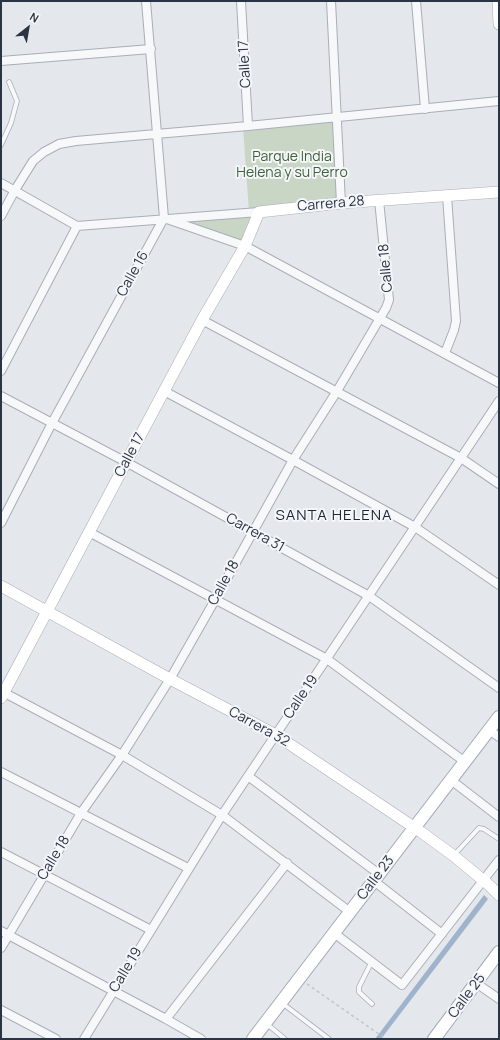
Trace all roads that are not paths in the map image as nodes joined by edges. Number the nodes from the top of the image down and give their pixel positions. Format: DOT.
graph roads {
  1 [pos="146,1"];
  2 [pos="241,1"];
  3 [pos="331,1"];
  4 [pos="416,1"];
  5 [pos="498,1"];
  6 [pos="499,24"];
  7 [pos="150,49"];
  8 [pos="1,61"];
  9 [pos="9,82"];
  10 [pos="499,101"];
  11 [pos="425,109"];
  12 [pos="336,117"];
  13 [pos="248,126"];
  14 [pos="156,135"];
  15 [pos="1,145"];
  16 [pos="1,183"];
  17 [pos="15,190"];
  18 [pos="499,192"];
  19 [pos="447,196"];
  20 [pos="380,200"];
  21 [pos="341,203"];
  22 [pos="259,212"];
  23 [pos="1,216"];
  24 [pos="164,218"];
  25 [pos="77,226"];
  26 [pos="245,246"];
  27 [pos="379,318"];
  28 [pos="202,320"];
  29 [pos="445,353"];
  30 [pos="1,371"];
  31 [pos="499,383"];
  32 [pos="164,391"];
  33 [pos="337,391"];
  34 [pos="1,396"];
  35 [pos="499,401"];
  36 [pos="52,423"];
  37 [pos="461,458"];
  38 [pos="293,460"];
  39 [pos="126,462"];
  40 [pos="499,484"];
  41 [pos="1,523"];
  42 [pos="414,527"];
  43 [pos="252,531"];
  44 [pos="89,532"];
  45 [pos="499,585"];
  46 [pos="1,586"];
  47 [pos="369,596"];
  48 [pos="215,600"];
  49 [pos="47,612"];
  50 [pos="326,659"];
  51 [pos="170,679"];
  52 [pos="499,688"];
  53 [pos="2,694"];
  54 [pos="499,717"];
  55 [pos="494,734"];
  56 [pos="276,735"];
  57 [pos="122,755"];
  58 [pos="465,762"];
  59 [pos="1,772"];
  60 [pos="248,776"];
  61 [pos="451,780"];
  62 [pos="81,813"];
  63 [pos="222,814"];
  64 [pos="499,817"];
  65 [pos="415,828"];
  66 [pos="499,839"];
  67 [pos="1,852"];
  68 [pos="454,856"];
  69 [pos="499,860"];
  70 [pos="287,863"];
  71 [pos="188,868"];
  72 [pos="44,874"];
  73 [pos="376,878"];
  74 [pos="486,882"];
  75 [pos="499,895"];
  76 [pos="350,912"];
  77 [pos="150,930"];
  78 [pos="5,933"];
  79 [pos="334,933"];
  80 [pos="442,934"];
  81 [pos="1,948"];
  82 [pos="499,952"];
  83 [pos="372,961"];
  84 [pos="476,983"];
  85 [pos="113,991"];
  86 [pos="499,999"];
  87 [pos="281,1002"];
  88 [pos="372,1004"];
  89 [pos="1,1010"];
  90 [pos="166,1019"];
  91 [pos="265,1023"];
  92 [pos="56,1039"];
  93 [pos="84,1039"];
  94 [pos="200,1039"];
  95 [pos="253,1039"];
  96 [pos="285,1039"];
  97 [pos="329,1039"];
  98 [pos="435,1039"];
  1 -- 7 [label="street"];
  2 -- 13 [label="street, Calle 17"];
  3 -- 12 [label="street"];
  4 -- 11 [label="street"];
  5 -- 6 [label="street"];
  7 -- 8 [label="street"];
  7 -- 14 [label="street"];
  9 -- 15 [label="lane"];
  10 -- 11 [label="street"];
  11 -- 12 [label="street"];
  12 -- 13 [label="street"];
  12 -- 21 [label="street"];
  13 -- 14 [label="street"];
  14 -- 17 [label="street"];
  14 -- 24 [label="street"];
  16 -- 17 [label="street"];
  17 -- 23 [label="street"];
  17 -- 25 [label="street"];
  18 -- 19 [label="street, Carrera 28"];
  19 -- 20 [label="street, Carrera 28"];
  19 -- 29 [label="street"];
  20 -- 21 [label="street, Carrera 28"];
  20 -- 27 [label="street, Calle 18"];
  21 -- 22 [label="street, Carrera 28"];
  22 -- 24 [label="street, Carrera 28"];
  22 -- 26 [label="street, Calle 17"];
  24 -- 25 [label="street, Carrera 28"];
  24 -- 26 [label="street"];
  24 -- 36 [label="street, Calle 16"];
  25 -- 30 [label="street"];
  26 -- 27 [label="street"];
  26 -- 28 [label="street, Calle 17"];
  27 -- 29 [label="street"];
  27 -- 33 [label="street, Calle 18"];
  28 -- 32 [label="street, Calle 17"];
  28 -- 33 [label="street"];
  29 -- 31 [label="street"];
  32 -- 38 [label="street"];
  32 -- 39 [label="street, Calle 17"];
  33 -- 37 [label="street"];
  33 -- 38 [label="street, Calle 18"];
  34 -- 36 [label="street, Carrera 31"];
  35 -- 37 [label="street, Calle 19"];
  36 -- 39 [label="street, Carrera 31"];
  36 -- 41 [label="street, Calle 16"];
  37 -- 40 [label="street"];
  37 -- 42 [label="street, Calle 19"];
  38 -- 42 [label="street"];
  38 -- 43 [label="street, Calle 18"];
  39 -- 43 [label="street, Carrera 31"];
  39 -- 44 [label="street, Calle 17"];
  42 -- 45 [label="street"];
  42 -- 47 [label="street, Calle 19"];
  43 -- 47 [label="street, Carrera 31"];
  43 -- 48 [label="street, Calle 18"];
  44 -- 48 [label="street"];
  44 -- 49 [label="street, Calle 17"];
  46 -- 49 [label="street, Carrera 32"];
  47 -- 50 [label="street, Calle 19"];
  47 -- 52 [label="street, Carrera 31"];
  48 -- 50 [label="street"];
  48 -- 51 [label="street, Calle 18"];
  49 -- 51 [label="street, Carrera 32"];
  49 -- 53 [label="street, Calle 17"];
  50 -- 56 [label="street, Calle 19"];
  50 -- 58 [label="street"];
  51 -- 56 [label="street, Carrera 32"];
  51 -- 57 [label="street, Calle 18"];
  53 -- 57 [label="street"];
  54 -- 55 [label="main road, Calle 23"];
  55 -- 58 [label="main road, Calle 23"];
  56 -- 60 [label="street, Calle 19"];
  56 -- 65 [label="street, Carrera 32"];
  57 -- 62 [label="street, Calle 18"];
  57 -- 63 [label="street"];
  58 -- 61 [label="main road, Calle 23"];
  59 -- 62 [label="street"];
  60 -- 63 [label="street, Calle 19"];
  60 -- 73 [label="street"];
  61 -- 64 [label="street"];
  61 -- 65 [label="main road, Calle 23"];
  62 -- 71 [label="street"];
  62 -- 72 [label="street, Calle 18"];
  63 -- 70 [label="street"];
  63 -- 71 [label="street, Calle 19"];
  65 -- 68 [label="street, Carrera 32"];
  65 -- 73 [label="main road, Calle 23"];
  66 -- 68 [label="lane"];
  67 -- 72 [label="street"];
  68 -- 74 [label="street, Carrera 32"];
  69 -- 74 [label="street"];
  70 -- 76 [label="street"];
  70 -- 90 [label="street"];
  71 -- 77 [label="street, Calle 19"];
  72 -- 77 [label="street"];
  72 -- 78 [label="street, Calle 18"];
  73 -- 76 [label="main road, Calle 23"];
  73 -- 80 [label="street"];
  74 -- 75 [label="street, Carrera 32"];
  74 -- 80 [label="street"];
  76 -- 79 [label="main road, Calle 23"];
  77 -- 85 [label="street, Calle 19"];
  78 -- 81 [label="street, Calle 18"];
  78 -- 85 [label="street"];
  79 -- 83 [label="street"];
  79 -- 87 [label="main road, Calle 23"];
  80 -- 83 [label="street"];
  82 -- 84 [label="main road, Calle 25"];
  83 -- 88 [label="lane"];
  84 -- 86 [label="street"];
  84 -- 98 [label="main road, Calle 25"];
  85 -- 90 [label="street"];
  85 -- 93 [label="street, Calle 19"];
  87 -- 91 [label="main road, Calle 23"];
  87 -- 97 [label="lane"];
  89 -- 92 [label="street"];
  90 -- 94 [label="street"];
  91 -- 95 [label="main road, Calle 23"];
  91 -- 96 [label="lane"];
}
